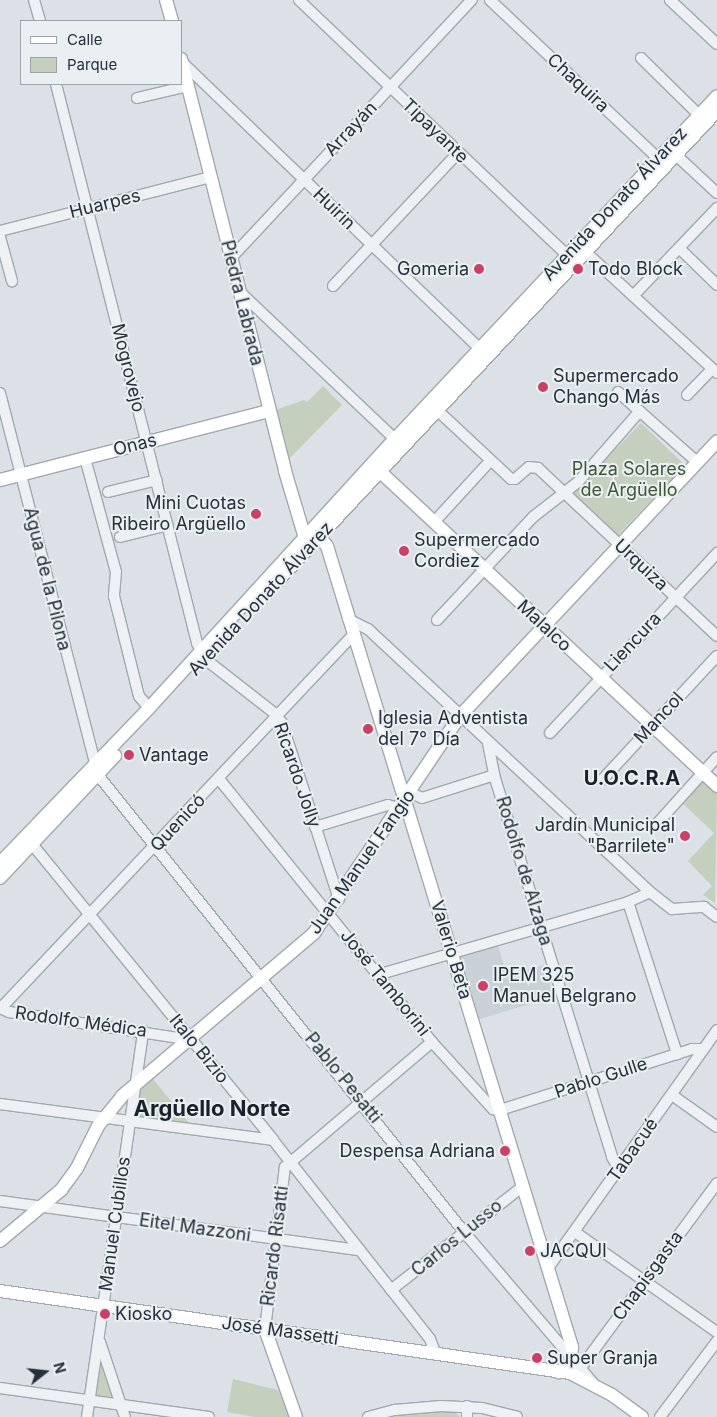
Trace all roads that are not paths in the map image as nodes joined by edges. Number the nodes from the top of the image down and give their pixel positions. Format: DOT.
graph roads {
  1 [pos="34,0"];
  2 [pos="166,0"];
  3 [pos="299,0"];
  4 [pos="472,0"];
  5 [pos="490,0"];
  6 [pos="670,0"];
  7 [pos="40,20"];
  8 [pos="172,20"];
  9 [pos="717,44"];
  10 [pos="641,58"];
  11 [pos="182,61"];
  12 [pos="56,85"];
  13 [pos="188,86"];
  14 [pos="390,88"];
  15 [pos="717,96"];
  16 [pos="137,98"];
  17 [pos="717,111"];
  18 [pos="699,115"];
  19 [pos="458,153"];
  20 [pos="676,155"];
  21 [pos="662,162"];
  22 [pos="211,177"];
  23 [pos="304,180"];
  24 [pos="717,193"];
  25 [pos="717,208"];
  26 [pos="88,209"];
  27 [pos="0,232"];
  28 [pos="0,236"];
  29 [pos="372,245"];
  30 [pos="580,248"];
  31 [pos="679,248"];
  32 [pos="231,258"];
  33 [pos="570,258"];
  34 [pos="12,281"];
  35 [pos="717,285"];
  36 [pos="333,286"];
  37 [pos="239,290"];
  38 [pos="633,296"];
  39 [pos="483,352"];
  40 [pos="714,371"];
  41 [pos="618,392"];
  42 [pos="0,393"];
  43 [pos="687,395"];
  44 [pos="269,410"];
  45 [pos="436,410"];
  46 [pos="640,411"];
  47 [pos="717,440"];
  48 [pos="147,442"];
  49 [pos="399,443"];
  50 [pos="85,458"];
  51 [pos="490,461"];
  52 [pos="697,462"];
  53 [pos="376,468"];
  54 [pos="21,474"];
  55 [pos="0,480"];
  56 [pos="157,480"];
  57 [pos="108,492"];
  58 [pos="565,494"];
  59 [pos="434,521"];
  60 [pos="168,525"];
  61 [pos="313,536"];
  62 [pos="120,537"];
  63 [pos="619,544"];
  64 [pos="717,553"];
  65 [pos="485,570"];
  66 [pos="675,596"];
  67 [pos="348,619"];
  68 [pos="437,620"];
  69 [pos="543,627"];
  70 [pos="353,634"];
  71 [pos="717,636"];
  72 [pos="203,656"];
  73 [pos="717,656"];
  74 [pos="600,678"];
  75 [pos="149,708"];
  76 [pos="278,716"];
  77 [pos="460,716"];
  78 [pos="652,727"];
  79 [pos="550,733"];
  80 [pos="488,743"];
  81 [pos="717,757"];
  82 [pos="96,771"];
  83 [pos="702,773"];
  84 [pos="494,775"];
  85 [pos="219,779"];
  86 [pos="602,780"];
  87 [pos="717,786"];
  88 [pos="405,801"];
  89 [pos="315,827"];
  90 [pos="654,827"];
  91 [pos="32,844"];
  92 [pos="157,846"];
  93 [pos="0,862"];
  94 [pos="0,878"];
  95 [pos="650,892"];
  96 [pos="339,899"];
  97 [pos="628,902"];
  98 [pos="329,914"];
  99 [pos="92,915"];
  100 [pos="717,916"];
  101 [pos="542,928"];
  102 [pos="452,954"];
  103 [pos="377,975"];
  104 [pos="263,978"];
  105 [pos="0,1008"];
  106 [pos="717,1030"];
  107 [pos="143,1031"];
  108 [pos="191,1040"];
  109 [pos="432,1042"];
  110 [pos="703,1049"];
  111 [pos="677,1054"];
  112 [pos="589,1082"];
  113 [pos="133,1085"];
  114 [pos="672,1095"];
  115 [pos="361,1100"];
  116 [pos="0,1104"];
  117 [pos="500,1110"];
  118 [pos="104,1118"];
  119 [pos="130,1121"];
  120 [pos="717,1127"];
  121 [pos="273,1140"];
  122 [pos="289,1160"];
  123 [pos="619,1169"];
  124 [pos="717,1183"];
  125 [pos="523,1186"];
  126 [pos="0,1200"];
  127 [pos="44,1206"];
  128 [pos="117,1217"];
  129 [pos="464,1232"];
  130 [pos="574,1232"];
  131 [pos="276,1238"];
  132 [pos="0,1241"];
  133 [pos="360,1250"];
  134 [pos="548,1268"];
  135 [pos="644,1281"];
  136 [pos="392,1290"];
  137 [pos="0,1291"];
  138 [pos="103,1307"];
  139 [pos="265,1329"];
  140 [pos="717,1332"];
  141 [pos="99,1338"];
  142 [pos="717,1341"];
  143 [pos="435,1352"];
  144 [pos="576,1364"];
  145 [pos="560,1372"];
  146 [pos="597,1387"];
  147 [pos="0,1388"];
  148 [pos="89,1401"];
  149 [pos="121,1406"];
  150 [pos="467,1412"];
  151 [pos="87,1417"];
  152 [pos="125,1417"];
  153 [pos="209,1417"];
  154 [pos="296,1417"];
  155 [pos="368,1417"];
  156 [pos="517,1417"];
  157 [pos="642,1417"];
  158 [pos="660,1417"];
  1 -- 7 [label="street"];
  2 -- 8 [label="main road"];
  3 -- 14 [label="street, Tipayante"];
  4 -- 14 [label="street, Arrayán"];
  5 -- 21 [label="street, Chaquira"];
  6 -- 9 [label="street"];
  10 -- 18 [label="street"];
  11 -- 13 [label="main road, Piedra Labrada"];
  11 -- 23 [label="street, Huirin"];
  12 -- 26 [label="street, Mogrovejo"];
  13 -- 16 [label="street"];
  13 -- 22 [label="main road, Piedra Labrada"];
  14 -- 19 [label="street, Tipayante"];
  14 -- 23 [label="street, Arrayán"];
  15 -- 18 [label="main road, Avenida Donato Álvarez"];
  17 -- 20 [label="main road, Avenida Donato Álvarez"];
  18 -- 21 [label="main road, Avenida Donato Álvarez"];
  19 -- 29 [label="street"];
  19 -- 33 [label="street, Tipayante"];
  20 -- 21 [label="main road, Avenida Donato Álvarez"];
  20 -- 24 [label="street"];
  21 -- 30 [label="main road, Avenida Donato Álvarez"];
  22 -- 26 [label="street, Huarpes"];
  22 -- 32 [label="main road, Piedra Labrada"];
  23 -- 29 [label="street, Huirin"];
  23 -- 32 [label="street, Arrayán"];
  25 -- 31 [label="street"];
  26 -- 27 [label="street, Huarpes"];
  26 -- 48 [label="street, Mogrovejo"];
  28 -- 34 [label="street"];
  29 -- 36 [label="street"];
  29 -- 39 [label="street, Huirin"];
  30 -- 33 [label="main road, Avenida Donato Álvarez"];
  30 -- 38 [label="street"];
  31 -- 35 [label="street"];
  31 -- 38 [label="street"];
  32 -- 37 [label="main road, Piedra Labrada"];
  33 -- 39 [label="main road, Avenida Donato Álvarez"];
  37 -- 44 [label="main road, Piedra Labrada"];
  37 -- 49 [label="street"];
  38 -- 40 [label="street"];
  39 -- 45 [label="main road, Avenida Donato Álvarez"];
  39 -- 49 [label="main road, Avenida Donato Álvarez"];
  40 -- 43 [label="street"];
  41 -- 46 [label="street"];
  42 -- 54 [label="street, Agua de la Pilona"];
  44 -- 48 [label="main road, Onas"];
  44 -- 61 [label="main road, Piedra Labrada"];
  45 -- 49 [label="main road, Avenida Donato Álvarez"];
  45 -- 51 [label="street"];
  46 -- 52 [label="street"];
  46 -- 58 [label="street"];
  47 -- 52 [label="main road, Juan Manuel Fangio"];
  48 -- 50 [label="main road, Onas"];
  48 -- 56 [label="street, Mogrovejo"];
  49 -- 53 [label="main road, Avenida Donato Álvarez"];
  50 -- 54 [label="main road, Onas"];
  50 -- 75 [label="street"];
  51 -- 58 [label="street, Urquiza"];
  51 -- 59 [label="street"];
  52 -- 63 [label="main road, Juan Manuel Fangio"];
  53 -- 59 [label="main road, Malalco"];
  53 -- 61 [label="main road, Avenida Donato Álvarez"];
  54 -- 55 [label="main road, Onas"];
  54 -- 82 [label="street, Agua de la Pilona"];
  56 -- 57 [label="street"];
  56 -- 60 [label="street, Mogrovejo"];
  58 -- 63 [label="street, Urquiza"];
  58 -- 65 [label="street"];
  59 -- 65 [label="main road, Malalco"];
  60 -- 62 [label="street"];
  60 -- 72 [label="street, Mogrovejo"];
  61 -- 67 [label="main road, Valerio Beta"];
  61 -- 72 [label="main road, Avenida Donato Álvarez"];
  63 -- 66 [label="street, Urquiza"];
  63 -- 69 [label="main road, Juan Manuel Fangio"];
  64 -- 66 [label="street, Liencura"];
  65 -- 68 [label="street"];
  65 -- 69 [label="main road, Malalco"];
  66 -- 71 [label="street, Urquiza"];
  66 -- 74 [label="street, Liencura"];
  67 -- 70 [label="main road, Valerio Beta"];
  67 -- 77 [label="street"];
  69 -- 74 [label="main road, Malalco"];
  69 -- 77 [label="main road, Juan Manuel Fangio"];
  70 -- 76 [label="street, Quenicó"];
  70 -- 88 [label="main road, Valerio Beta"];
  72 -- 75 [label="main road, Avenida Donato Álvarez"];
  72 -- 76 [label="street, Ricardo Jolly"];
  72 -- 82 [label="main road, Avenida Donato Álvarez"];
  73 -- 78 [label="street, Mancol"];
  74 -- 78 [label="main road, Malalco"];
  74 -- 79 [label="street, Liencura"];
  75 -- 82 [label="main road, Avenida Donato Álvarez"];
  76 -- 85 [label="street, Quenicó"];
  76 -- 89 [label="street, Ricardo Jolly"];
  77 -- 80 [label="street"];
  77 -- 88 [label="main road, Juan Manuel Fangio"];
  78 -- 83 [label="main road, Malalco"];
  78 -- 86 [label="street, Mancol"];
  80 -- 84 [label="street, Rodolfo de Alzaga"];
  80 -- 95 [label="street"];
  81 -- 83 [label="street"];
  82 -- 91 [label="main road, Avenida Donato Álvarez"];
  82 -- 92 [label="street, Pablo Pesatti"];
  82 -- 93 [label="main road, Avenida Donato Álvarez"];
  83 -- 87 [label="main road, Malalco"];
  83 -- 90 [label="street"];
  84 -- 88 [label="street"];
  84 -- 101 [label="street, Rodolfo de Alzaga"];
  85 -- 92 [label="street, Quenicó"];
  85 -- 98 [label="street, José Tamborini"];
  88 -- 89 [label="street"];
  88 -- 96 [label="main road, Juan Manuel Fangio"];
  88 -- 102 [label="main road, Valerio Beta"];
  89 -- 96 [label="street, Ricardo Jolly"];
  91 -- 94 [label="main road, Avenida Donato Álvarez"];
  91 -- 99 [label="street, Italo Bizio"];
  92 -- 99 [label="street, Quenicó"];
  92 -- 104 [label="street, Pablo Pesatti"];
  95 -- 97 [label="street"];
  95 -- 100 [label="street"];
  96 -- 98 [label="main road, Juan Manuel Fangio"];
  97 -- 101 [label="street"];
  97 -- 111 [label="street"];
  98 -- 103 [label="street, José Tamborini"];
  98 -- 104 [label="main road, Juan Manuel Fangio"];
  99 -- 105 [label="street, Quenicó"];
  99 -- 108 [label="street, Italo Bizio"];
  101 -- 102 [label="street"];
  101 -- 112 [label="street, Rodolfo de Alzaga"];
  102 -- 103 [label="street"];
  102 -- 117 [label="main road, Valerio Beta"];
  103 -- 109 [label="street, José Tamborini"];
  104 -- 108 [label="main road, Juan Manuel Fangio"];
  104 -- 115 [label="street, Pablo Pesatti"];
  105 -- 107 [label="street, Rodolfo Médica"];
  106 -- 110 [label="street, Tabacué"];
  107 -- 108 [label="street, Rodolfo Médica"];
  107 -- 113 [label="street, Manuel Cubillos"];
  108 -- 113 [label="main road, Juan Manuel Fangio"];
  108 -- 121 [label="street, Italo Bizio"];
  109 -- 115 [label="street"];
  109 -- 117 [label="street, José Tamborini"];
  110 -- 111 [label="street, Pablo Gulle"];
  110 -- 114 [label="street, Tabacué"];
  111 -- 112 [label="street, Pablo Gulle"];
  112 -- 117 [label="street, Pablo Gulle"];
  112 -- 123 [label="street, Rodolfo de Alzaga"];
  113 -- 118 [label="main road, Juan Manuel Fangio"];
  113 -- 119 [label="street, Manuel Cubillos"];
  114 -- 120 [label="street"];
  114 -- 123 [label="street, Tabacué"];
  115 -- 122 [label="street"];
  115 -- 129 [label="street, Pablo Pesatti"];
  116 -- 118 [label="street"];
  117 -- 125 [label="main road, Valerio Beta"];
  118 -- 119 [label="street"];
  118 -- 127 [label="main road, Juan Manuel Fangio"];
  119 -- 121 [label="street"];
  119 -- 128 [label="street, Manuel Cubillos"];
  121 -- 122 [label="street, Italo Bizio"];
  122 -- 131 [label="street, Ricardo Risatti"];
  122 -- 133 [label="street, Italo Bizio"];
  123 -- 130 [label="street, Tabacué"];
  124 -- 135 [label="street, Chapisgasta"];
  125 -- 129 [label="street, Carlos Lusso"];
  125 -- 134 [label="main road, Valerio Beta"];
  126 -- 127 [label="street, Eitel Mazzoni"];
  127 -- 128 [label="street, Eitel Mazzoni"];
  127 -- 132 [label="main road, Juan Manuel Fangio"];
  128 -- 131 [label="street, Eitel Mazzoni"];
  128 -- 138 [label="street, Manuel Cubillos"];
  129 -- 136 [label="street, Carlos Lusso"];
  129 -- 144 [label="street, Pablo Pesatti"];
  130 -- 134 [label="street, Tabacué"];
  130 -- 135 [label="street"];
  131 -- 133 [label="street, Eitel Mazzoni"];
  131 -- 139 [label="street, Ricardo Risatti"];
  133 -- 136 [label="street, Italo Bizio"];
  134 -- 144 [label="main road, Valerio Beta"];
  135 -- 140 [label="street"];
  135 -- 144 [label="street, Chapisgasta"];
  136 -- 143 [label="street, Italo Bizio"];
  137 -- 138 [label="main road, José Massetti"];
  138 -- 139 [label="main road, José Massetti"];
  138 -- 141 [label="street, Manuel Cubillos"];
  139 -- 143 [label="main road, José Massetti"];
  139 -- 154 [label="main road, Ricardo Risatti"];
  141 -- 148 [label="street, Manuel Cubillos"];
  141 -- 149 [label="street"];
  142 -- 158 [label="street"];
  143 -- 145 [label="main road, José Massetti"];
  144 -- 145 [label="main road"];
  144 -- 146 [label="street, Pablo Pesatti"];
  145 -- 146 [label="main road, Pablo Pesatti"];
  146 -- 157 [label="main road, Pablo Pesatti"];
  147 -- 148 [label="street"];
  148 -- 149 [label="street"];
  148 -- 151 [label="street, Manuel Cubillos"];
  149 -- 152 [label="street"];
  149 -- 153 [label="street"];
  150 -- 155 [label="street"];
  150 -- 156 [label="street"];
}
